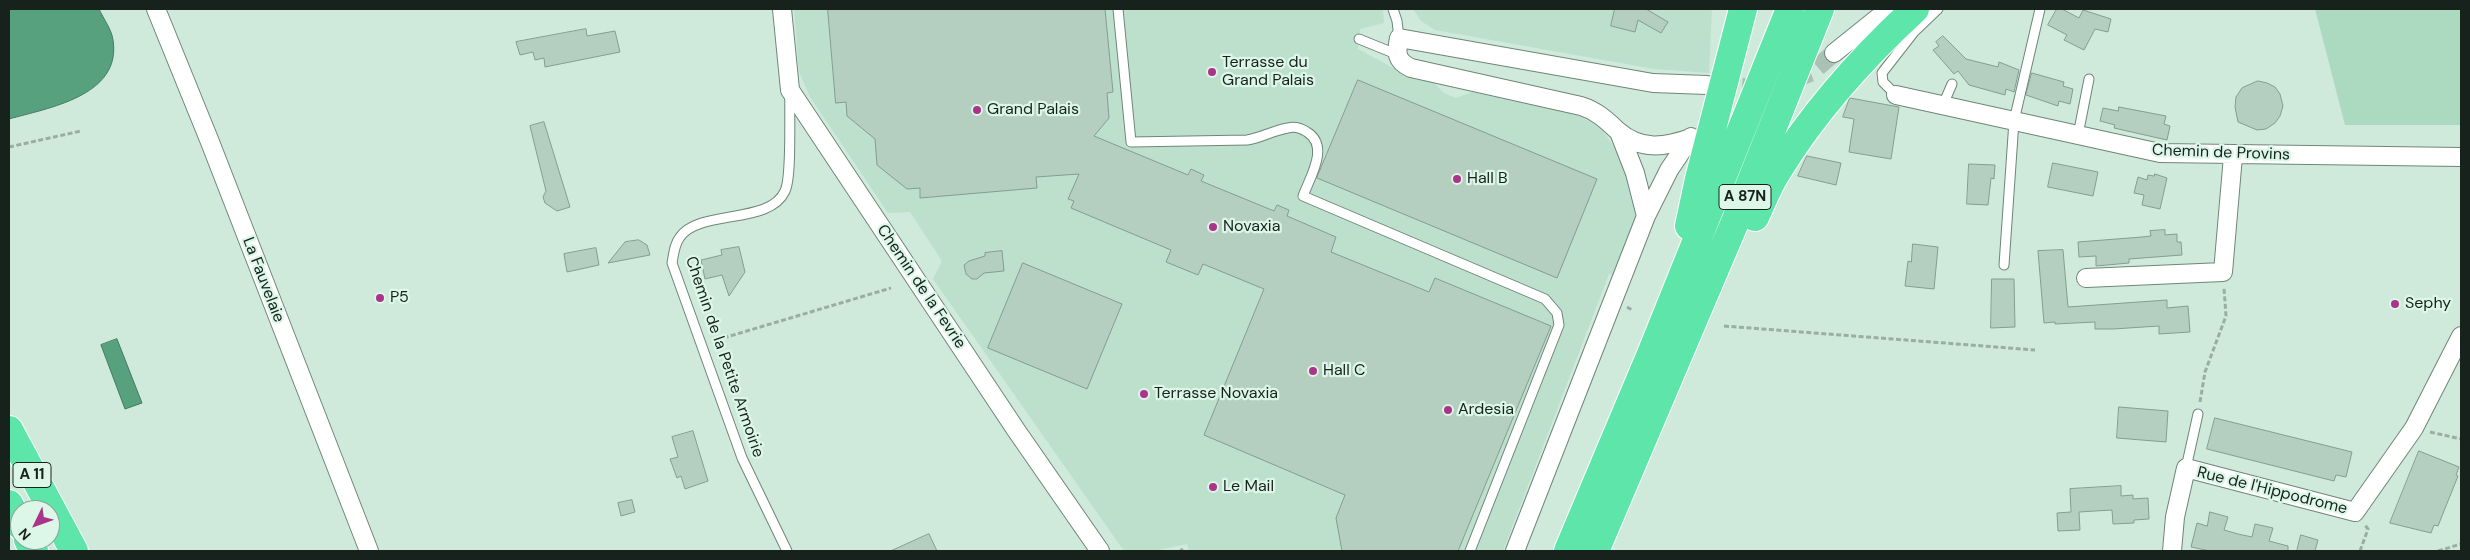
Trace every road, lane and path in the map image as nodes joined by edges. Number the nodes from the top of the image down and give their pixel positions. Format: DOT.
graph roads {
  1 [pos="156,9"];
  2 [pos="782,9"];
  3 [pos="1118,9"];
  4 [pos="1393,9"];
  5 [pos="1743,9"];
  6 [pos="1790,9"];
  7 [pos="1820,9"];
  8 [pos="1888,9"];
  9 [pos="1915,9"];
  10 [pos="1938,9"];
  11 [pos="2040,9"];
  12 [pos="1359,39"];
  13 [pos="1398,46"];
  14 [pos="1834,53"];
  15 [pos="2089,79"];
  16 [pos="1952,84"];
  17 [pos="790,90"];
  18 [pos="1713,94"];
  19 [pos="1896,95"];
  20 [pos="1943,105"];
  21 [pos="2014,121"];
  22 [pos="81,131"];
  23 [pos="1619,132"];
  24 [pos="2078,135"];
  25 [pos="1691,138"];
  26 [pos="9,147"];
  27 [pos="2234,156"];
  28 [pos="2461,157"];
  29 [pos="1646,216"];
  30 [pos="2004,265"];
  31 [pos="2223,272"];
  32 [pos="2086,278"];
  33 [pos="891,288"];
  34 [pos="1677,288"];
  35 [pos="1724,326"];
  36 [pos="2461,336"];
  37 [pos="710,348"];
  38 [pos="2034,350"];
  39 [pos="1665,383"];
  40 [pos="2198,414"];
  41 [pos="2414,428"];
  42 [pos="9,430"];
  43 [pos="2461,439"];
  44 [pos="2186,468"];
  45 [pos="2355,512"];
  46 [pos="2461,544"];
  47 [pos="74,551"];
  48 [pos="368,551"];
  49 [pos="787,551"];
  50 [pos="1100,551"];
  51 [pos="1470,551"];
  52 [pos="1515,551"];
  53 [pos="1568,551"];
  54 [pos="1595,551"];
  55 [pos="2172,551"];
  56 [pos="2360,551"];
  57 [pos="2438,551"];
  1 -- 48 [label="street, La Fauvelaie"];
  2 -- 17 [label="street, Chemin de la Fevrie"];
  3 -- 51 [label="lane"];
  4 -- 13 [label="lane"];
  5 -- 18 [label="highway"];
  6 -- 34 [label="highway, A 87N"];
  7 -- 39 [label="highway, A 87N"];
  8 -- 14 [label="street"];
  9 -- 39 [label="highway"];
  10 -- 19 [label="lane"];
  11 -- 21 [label="lane"];
  12 -- 13 [label="lane"];
  13 -- 18 [label="street"];
  13 -- 23 [label="street"];
  15 -- 24 [label="lane"];
  16 -- 20 [label="lane"];
  17 -- 49 [label="lane, Chemin de la Petite Armoirie"];
  17 -- 50 [label="street, Chemin de la Fevrie"];
  18 -- 25 [label="street"];
  18 -- 34 [label="highway"];
  19 -- 20 [label="street, Chemin de Provins"];
  20 -- 21 [label="street, Chemin de Provins"];
  21 -- 24 [label="street, Chemin de Provins"];
  21 -- 30 [label="lane"];
  22 -- 26 [label="path"];
  23 -- 25 [label="street"];
  23 -- 29 [label="street"];
  24 -- 27 [label="street, Chemin de Provins"];
  25 -- 29 [label="street"];
  27 -- 28 [label="street, Chemin de Provins"];
  27 -- 31 [label="street"];
  29 -- 52 [label="street"];
  31 -- 32 [label="street"];
  31 -- 40 [label="path"];
  33 -- 37 [label="path"];
  34 -- 53 [label="highway, A 87N"];
  35 -- 38 [label="path"];
  36 -- 41 [label="street, Rue de l'Hippodrome"];
  39 -- 54 [label="highway, A 87N"];
  40 -- 44 [label="lane"];
  41 -- 43 [label="path"];
  41 -- 45 [label="street, Rue de l'Hippodrome"];
  42 -- 47 [label="highway, A 11"];
  44 -- 45 [label="street, Rue de l'Hippodrome"];
  44 -- 55 [label="street, Rue de l'Hippodrome"];
  45 -- 56 [label="path"];
  46 -- 57 [label="path"];
}
